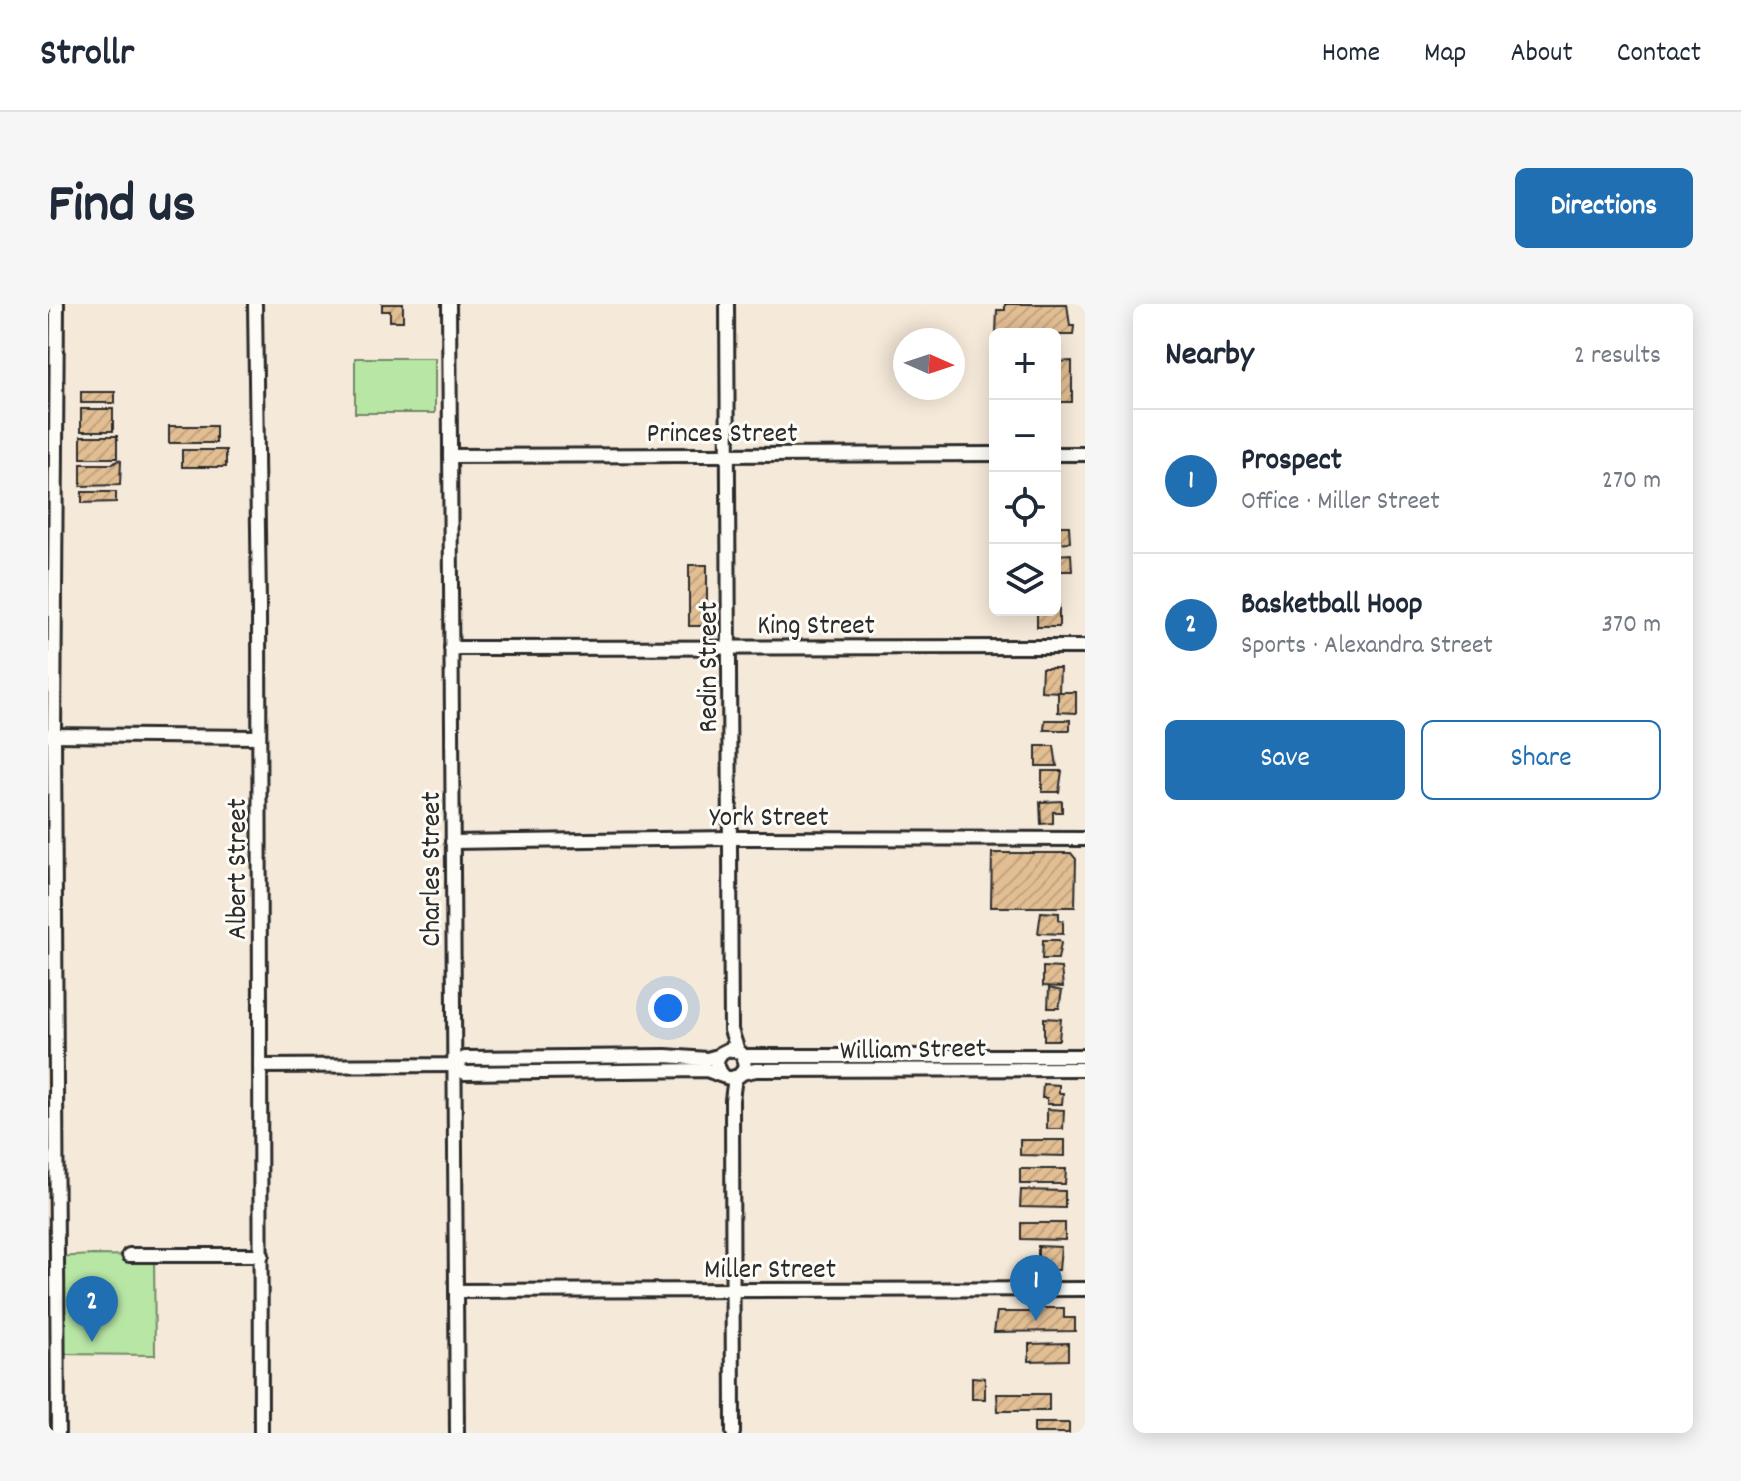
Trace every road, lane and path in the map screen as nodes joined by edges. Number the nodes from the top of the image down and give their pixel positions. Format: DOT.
graph roads {
  1 [pos="57,304"];
  2 [pos="255,304"];
  3 [pos="449,304"];
  4 [pos="727,304"];
  5 [pos="989,454"];
  6 [pos="1061,454"];
  7 [pos="1085,454"];
  8 [pos="728,455"];
  9 [pos="450,456"];
  10 [pos="1085,647"];
  11 [pos="451,648"];
  12 [pos="729,648"];
  13 [pos="51,734"];
  14 [pos="258,737"];
  15 [pos="731,838"];
  16 [pos="1085,839"];
  17 [pos="452,842"];
  18 [pos="731,1030"];
  19 [pos="741,1053"];
  20 [pos="721,1054"];
  21 [pos="1085,1056"];
  22 [pos="455,1065"];
  23 [pos="261,1066"];
  24 [pos="1085,1069"];
  25 [pos="730,1075"];
  26 [pos="129,1255"];
  27 [pos="262,1255"];
  28 [pos="52,1257"];
  29 [pos="1085,1289"];
  30 [pos="456,1291"];
  31 [pos="733,1291"];
  32 [pos="58,1433"];
  33 [pos="261,1433"];
  34 [pos="457,1433"];
  35 [pos="733,1433"];
  1 -- 13 [label="street"];
  2 -- 14 [label="street, Albert Street"];
  3 -- 9 [label="street, Charles Street"];
  4 -- 8 [label="street, Redin Street"];
  5 -- 8 [label="street, Princes Street"];
  6 -- 7 [label="street"];
  8 -- 9 [label="street, Princes Street"];
  8 -- 12 [label="street, Redin Street"];
  9 -- 11 [label="street, Charles Street"];
  10 -- 12 [label="street, King Street"];
  11 -- 12 [label="street, King Street"];
  11 -- 17 [label="street, Charles Street"];
  12 -- 15 [label="street, Redin Street"];
  13 -- 14 [label="street"];
  13 -- 28 [label="street"];
  14 -- 23 [label="street, Albert Street"];
  15 -- 16 [label="street, York Street"];
  15 -- 17 [label="street, York Street"];
  15 -- 18 [label="street, Redin Street"];
  17 -- 22 [label="street, Charles Street"];
  18 -- 19 [label="street, Redin Street"];
  18 -- 20 [label="street, Redin Street"];
  19 -- 20 [label="street, William Street"];
  19 -- 21 [label="street, William Street"];
  19 -- 25 [label="street"];
  20 -- 22 [label="street, William Street"];
  20 -- 25 [label="street"];
  22 -- 23 [label="street, William Street"];
  22 -- 25 [label="street, William Street"];
  22 -- 30 [label="street, Charles Street"];
  23 -- 27 [label="street, Albert Street"];
  24 -- 25 [label="street, William Street"];
  25 -- 31 [label="street"];
  26 -- 27 [label="street"];
  27 -- 33 [label="street, Albert Street"];
  28 -- 32 [label="street"];
  29 -- 31 [label="street, Miller Street"];
  30 -- 31 [label="street, Miller Street"];
  30 -- 34 [label="street, Charles Street"];
  31 -- 35 [label="street"];
}
